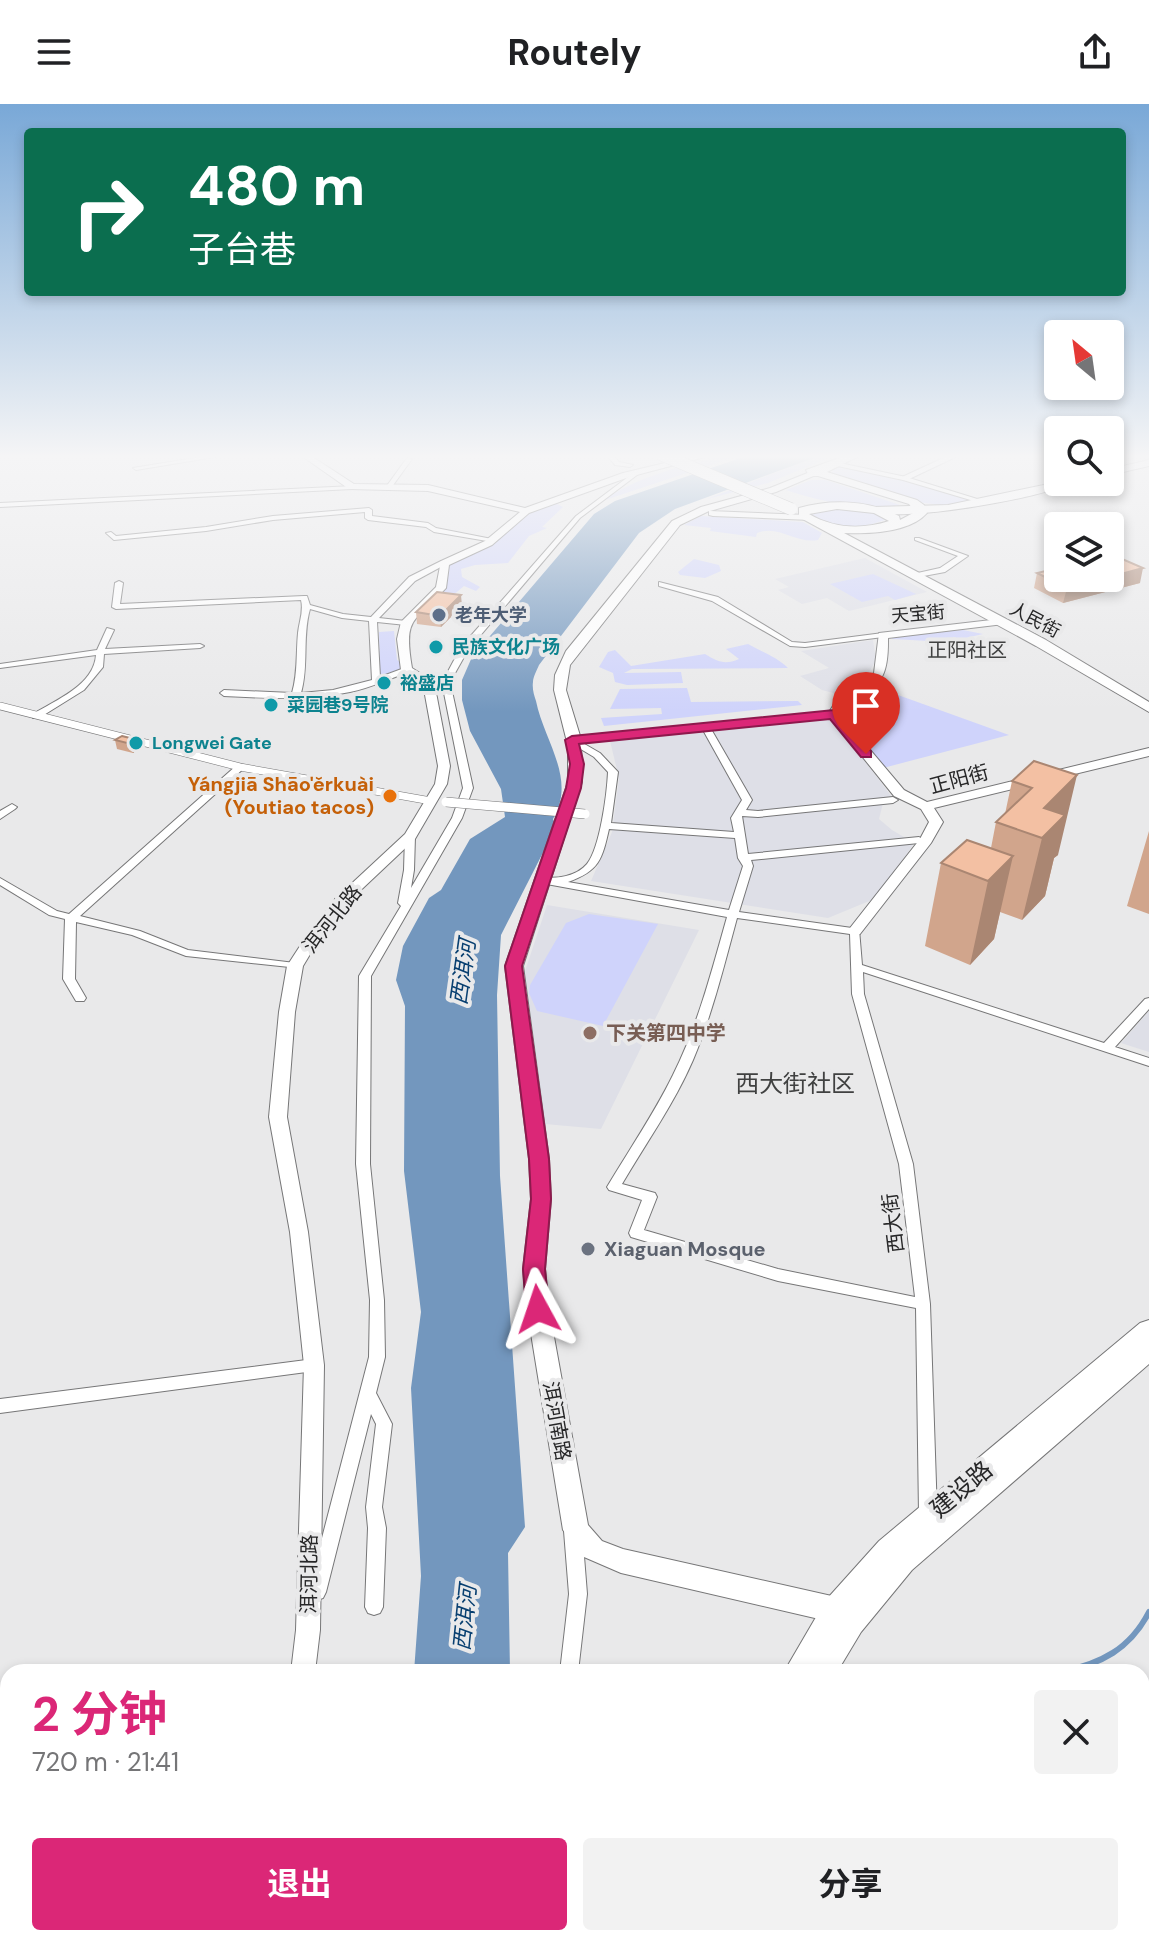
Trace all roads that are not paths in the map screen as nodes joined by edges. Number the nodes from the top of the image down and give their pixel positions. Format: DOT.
graph roads {
  1 [pos="493,540"];
  2 [pos="558,540"];
  3 [pos="651,540"];
  4 [pos="847,540"];
  5 [pos="856,540"];
  6 [pos="920,540"];
  7 [pos="858,546"];
  8 [pos="444,563"];
  9 [pos="916,576"];
  10 [pos="119,583"];
  11 [pos="662,584"];
  12 [pos="307,606"];
  13 [pos="373,620"];
  14 [pos="1000,622"];
  15 [pos="403,623"];
  16 [pos="110,630"];
  17 [pos="883,635"];
  18 [pos="200,646"];
  19 [pos="100,652"];
  20 [pos="0,666"];
  21 [pos="407,670"];
  22 [pos="376,680"];
  23 [pos="428,682"];
  24 [pos="446,682"];
  25 [pos="224,693"];
  26 [pos="295,697"];
  27 [pos="0,706"];
  28 [pos="1149,708"];
  29 [pos="834,714"];
  30 [pos="36,716"];
  31 [pos="706,728"];
  32 [pos="572,740"];
  33 [pos="1149,752"];
  34 [pos="240,767"];
  35 [pos="893,800"];
  36 [pos="438,802"];
  37 [pos="926,806"];
  38 [pos="12,807"];
  39 [pos="739,813"];
  40 [pos="0,816"];
  41 [pos="606,821"];
  42 [pos="740,835"];
  43 [pos="410,836"];
  44 [pos="919,840"];
  45 [pos="743,858"];
  46 [pos="0,881"];
  47 [pos="550,881"];
  48 [pos="403,906"];
  49 [pos="731,914"];
  50 [pos="71,918"];
  51 [pos="855,931"];
  52 [pos="295,966"];
  53 [pos="858,967"];
  54 [pos="80,998"];
  55 [pos="1149,1002"];
  56 [pos="1107,1048"];
  57 [pos="1149,1062"];
  58 [pos="923,1304"];
  59 [pos="1149,1330"];
  60 [pos="1149,1349"];
  61 [pos="314,1365"];
  62 [pos="368,1393"];
  63 [pos="0,1406"];
  64 [pos="928,1517"];
  65 [pos="572,1520"];
  66 [pos="374,1607"];
  67 [pos="846,1612"];
  68 [pos="308,1630"];
  69 [pos="304,1664"];
  70 [pos="570,1664"];
  71 [pos="806,1664"];
  72 [pos="823,1664"];
  1 -- 8 [label="street"];
  2 -- 24 [label="street"];
  3 -- 32 [label="main road, 洱河南路"];
  4 -- 7 [label="main road, 人民街"];
  5 -- 7 [label="main road"];
  6 -- 9 [label="street"];
  7 -- 9 [label="main road, 人民街"];
  8 -- 13 [label="street"];
  8 -- 15 [label="street"];
  9 -- 14 [label="main road, 人民街"];
  10 -- 12 [label="street"];
  11 -- 17 [label="street"];
  12 -- 13 [label="street"];
  12 -- 26 [label="street"];
  13 -- 15 [label="street"];
  13 -- 22 [label="street"];
  14 -- 17 [label="street, 天宝街"];
  14 -- 28 [label="main road, 人民街"];
  15 -- 21 [label="street"];
  16 -- 19 [label="street"];
  17 -- 29 [label="street, 天宝街"];
  18 -- 19 [label="street"];
  19 -- 20 [label="street"];
  19 -- 30 [label="street"];
  21 -- 22 [label="street"];
  21 -- 23 [label="street"];
  22 -- 26 [label="street"];
  23 -- 24 [label="street"];
  23 -- 36 [label="street, 洱河北路"];
  24 -- 48 [label="street"];
  25 -- 26 [label="street"];
  27 -- 30 [label="street"];
  29 -- 31 [label="street"];
  29 -- 37 [label="street"];
  30 -- 34 [label="street"];
  31 -- 32 [label="street"];
  31 -- 39 [label="street"];
  32 -- 41 [label="street"];
  32 -- 47 [label="main road, 洱河南路"];
  33 -- 37 [label="street, 正阳街"];
  34 -- 36 [label="street"];
  34 -- 50 [label="street"];
  35 -- 39 [label="street"];
  36 -- 41 [label="street, bridge"];
  36 -- 43 [label="street, 洱河北路"];
  37 -- 51 [label="street, 正阳街"];
  38 -- 40 [label="street"];
  39 -- 42 [label="street"];
  41 -- 42 [label="street"];
  41 -- 47 [label="street"];
  42 -- 45 [label="street"];
  43 -- 48 [label="street"];
  43 -- 52 [label="street, 洱河北路"];
  44 -- 45 [label="street"];
  45 -- 49 [label="street"];
  46 -- 50 [label="street"];
  47 -- 49 [label="street"];
  47 -- 65 [label="main road, 洱河南路"];
  48 -- 62 [label="street"];
  49 -- 51 [label="street"];
  49 -- 58 [label="street"];
  50 -- 52 [label="street"];
  50 -- 54 [label="street"];
  51 -- 53 [label="street, 西大街"];
  52 -- 61 [label="street, 洱河北路"];
  53 -- 56 [label="street"];
  53 -- 58 [label="street, 西大街"];
  55 -- 56 [label="street"];
  56 -- 57 [label="street"];
  58 -- 64 [label="street, 西大街"];
  59 -- 64 [label="main road, 建设路"];
  60 -- 67 [label="main road, 建设路"];
  61 -- 63 [label="street"];
  61 -- 68 [label="street, 洱河北路"];
  62 -- 66 [label="street"];
  62 -- 68 [label="street"];
  64 -- 67 [label="main road, 建设路"];
  65 -- 67 [label="main road"];
  65 -- 70 [label="street"];
  67 -- 71 [label="main road, 建设路"];
  67 -- 72 [label="main road, 建设路"];
  68 -- 69 [label="street, 洱河北路"];
}
